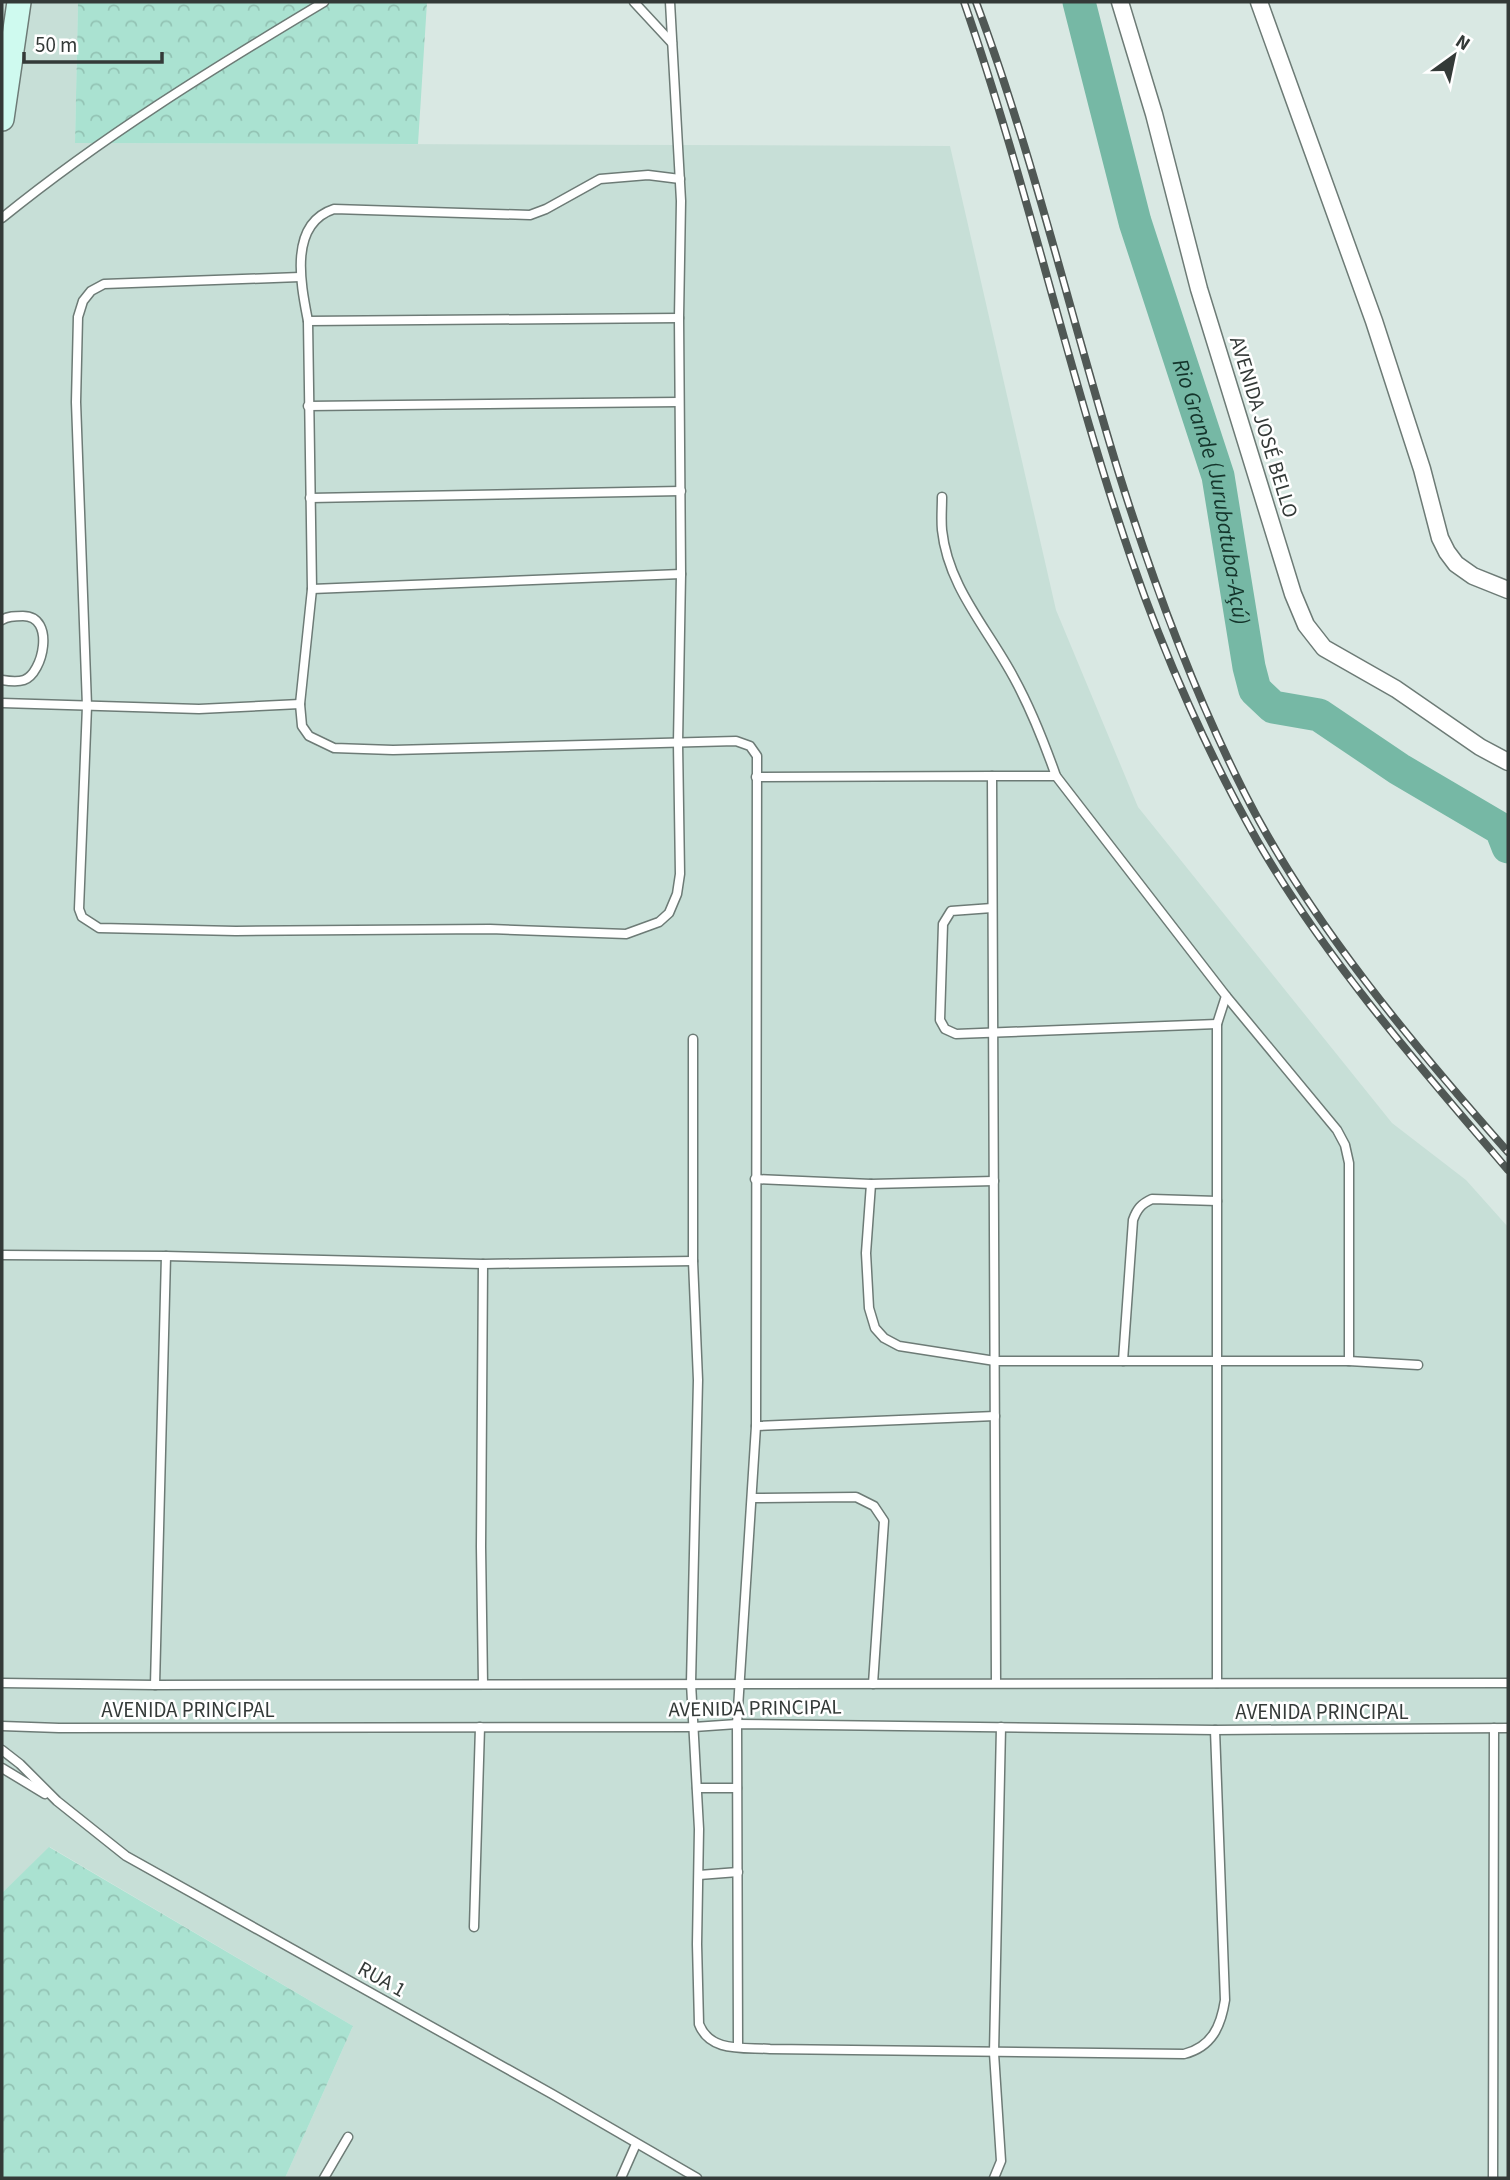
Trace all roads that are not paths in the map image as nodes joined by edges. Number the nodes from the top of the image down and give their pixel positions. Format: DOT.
graph roads {
  1 [pos="19,2"];
  2 [pos="324,2"];
  3 [pos="634,2"];
  4 [pos="670,2"];
  5 [pos="1120,2"];
  6 [pos="1259,2"];
  7 [pos="672,43"];
  8 [pos="2,119"];
  9 [pos="680,179"];
  10 [pos="2,218"];
  11 [pos="300,277"];
  12 [pos="679,318"];
  13 [pos="308,321"];
  14 [pos="679,402"];
  15 [pos="308,406"];
  16 [pos="681,491"];
  17 [pos="310,498"];
  18 [pos="942,498"];
  19 [pos="681,574"];
  20 [pos="312,589"];
  21 [pos="1508,590"];
  22 [pos="2,620"];
  23 [pos="2,681"];
  24 [pos="2,703"];
  25 [pos="300,704"];
  26 [pos="87,706"];
  27 [pos="678,743"];
  28 [pos="1508,762"];
  29 [pos="992,776"];
  30 [pos="1056,776"];
  31 [pos="756,777"];
  32 [pos="992,908"];
  33 [pos="1226,996"];
  34 [pos="1217,1024"];
  35 [pos="993,1032"];
  36 [pos="693,1039"];
  37 [pos="755,1179"];
  38 [pos="994,1181"];
  39 [pos="871,1184"];
  40 [pos="1217,1201"];
  41 [pos="2,1255"];
  42 [pos="166,1256"];
  43 [pos="693,1261"];
  44 [pos="483,1264"];
  45 [pos="995,1361"];
  46 [pos="1124,1361"];
  47 [pos="1217,1361"];
  48 [pos="1349,1361"];
  49 [pos="1418,1365"];
  50 [pos="995,1416"];
  51 [pos="756,1426"];
  52 [pos="752,1498"];
  53 [pos="2,1683"];
  54 [pos="691,1683"];
  55 [pos="996,1683"];
  56 [pos="1217,1683"];
  57 [pos="1508,1683"];
  58 [pos="483,1684"];
  59 [pos="873,1684"];
  60 [pos="155,1685"];
  61 [pos="741,1685"];
  62 [pos="737,1724"];
  63 [pos="2,1726"];
  64 [pos="480,1727"];
  65 [pos="694,1727"];
  66 [pos="1001,1727"];
  67 [pos="1494,1728"];
  68 [pos="1508,1728"];
  69 [pos="1215,1730"];
  70 [pos="2,1750"];
  71 [pos="2,1768"];
  72 [pos="697,1788"];
  73 [pos="737,1788"];
  74 [pos="57,1801"];
  75 [pos="738,1872"];
  76 [pos="699,1875"];
  77 [pos="474,1927"];
  78 [pos="738,2046"];
  79 [pos="994,2053"];
  80 [pos="348,2137"];
  81 [pos="636,2144"];
  82 [pos="324,2178"];
  83 [pos="621,2178"];
  84 [pos="697,2178"];
  85 [pos="994,2178"];
  86 [pos="1493,2178"];
  1 -- 8 [label="street"];
  2 -- 10 [label="lane"];
  3 -- 7 [label="lane"];
  4 -- 7 [label="lane"];
  5 -- 28 [label="street, AVENIDA JOSÉ BELLO"];
  6 -- 21 [label="street"];
  7 -- 9 [label="lane"];
  9 -- 11 [label="lane"];
  9 -- 12 [label="lane"];
  11 -- 13 [label="lane"];
  11 -- 26 [label="lane"];
  12 -- 13 [label="lane"];
  12 -- 14 [label="lane"];
  13 -- 15 [label="lane"];
  14 -- 15 [label="lane"];
  14 -- 16 [label="lane"];
  15 -- 17 [label="lane"];
  16 -- 17 [label="lane"];
  16 -- 19 [label="lane"];
  17 -- 20 [label="lane"];
  18 -- 30 [label="lane"];
  19 -- 20 [label="lane"];
  19 -- 27 [label="lane"];
  20 -- 25 [label="lane"];
  22 -- 23 [label="lane"];
  24 -- 26 [label="lane"];
  25 -- 26 [label="lane"];
  25 -- 27 [label="lane"];
  26 -- 27 [label="lane"];
  27 -- 31 [label="lane"];
  29 -- 30 [label="lane"];
  29 -- 31 [label="lane"];
  29 -- 32 [label="lane"];
  30 -- 33 [label="lane"];
  31 -- 37 [label="lane"];
  32 -- 35 [label="lane"];
  32 -- 35 [label="lane"];
  33 -- 34 [label="lane"];
  33 -- 48 [label="lane"];
  34 -- 35 [label="lane"];
  34 -- 40 [label="lane"];
  35 -- 38 [label="lane"];
  36 -- 43 [label="lane"];
  37 -- 39 [label="lane"];
  37 -- 51 [label="lane"];
  38 -- 39 [label="lane"];
  38 -- 45 [label="lane"];
  39 -- 45 [label="lane"];
  40 -- 46 [label="lane"];
  40 -- 47 [label="lane"];
  41 -- 42 [label="lane"];
  42 -- 44 [label="lane"];
  42 -- 60 [label="lane"];
  43 -- 44 [label="lane"];
  43 -- 54 [label="lane"];
  44 -- 58 [label="lane"];
  45 -- 46 [label="lane"];
  45 -- 50 [label="lane"];
  46 -- 47 [label="lane"];
  47 -- 48 [label="lane"];
  47 -- 56 [label="lane"];
  48 -- 49 [label="lane"];
  50 -- 51 [label="lane"];
  50 -- 55 [label="lane"];
  51 -- 52 [label="lane"];
  52 -- 59 [label="lane"];
  52 -- 61 [label="lane"];
  53 -- 60 [label="lane, AVENIDA PRINCIPAL"];
  54 -- 58 [label="lane, AVENIDA PRINCIPAL"];
  54 -- 61 [label="lane, AVENIDA PRINCIPAL"];
  54 -- 65 [label="lane"];
  55 -- 56 [label="lane, AVENIDA PRINCIPAL"];
  55 -- 59 [label="lane, AVENIDA PRINCIPAL"];
  56 -- 57 [label="lane, AVENIDA PRINCIPAL"];
  58 -- 60 [label="lane, AVENIDA PRINCIPAL"];
  59 -- 61 [label="lane, AVENIDA PRINCIPAL"];
  61 -- 62 [label="lane"];
  62 -- 65 [label="lane, AVENIDA PRINCIPAL"];
  62 -- 66 [label="lane, AVENIDA PRINCIPAL"];
  62 -- 73 [label="lane"];
  63 -- 64 [label="lane, AVENIDA PRINCIPAL"];
  64 -- 65 [label="lane, AVENIDA PRINCIPAL"];
  64 -- 77 [label="lane"];
  65 -- 72 [label="lane"];
  66 -- 69 [label="lane, AVENIDA PRINCIPAL"];
  66 -- 79 [label="lane"];
  67 -- 68 [label="lane, AVENIDA PRINCIPAL"];
  67 -- 69 [label="lane, AVENIDA PRINCIPAL"];
  67 -- 86 [label="lane"];
  69 -- 79 [label="lane"];
  70 -- 74 [label="lane, RUA 1"];
  71 -- 74 [label="lane, RUA 1"];
  72 -- 73 [label="lane"];
  72 -- 76 [label="lane"];
  73 -- 75 [label="lane"];
  74 -- 81 [label="lane, RUA 1"];
  75 -- 76 [label="lane"];
  75 -- 78 [label="lane"];
  76 -- 78 [label="lane"];
  78 -- 79 [label="lane"];
  79 -- 85 [label="lane"];
  80 -- 82 [label="lane"];
  81 -- 83 [label="lane"];
  81 -- 84 [label="lane, RUA 1"];
}
